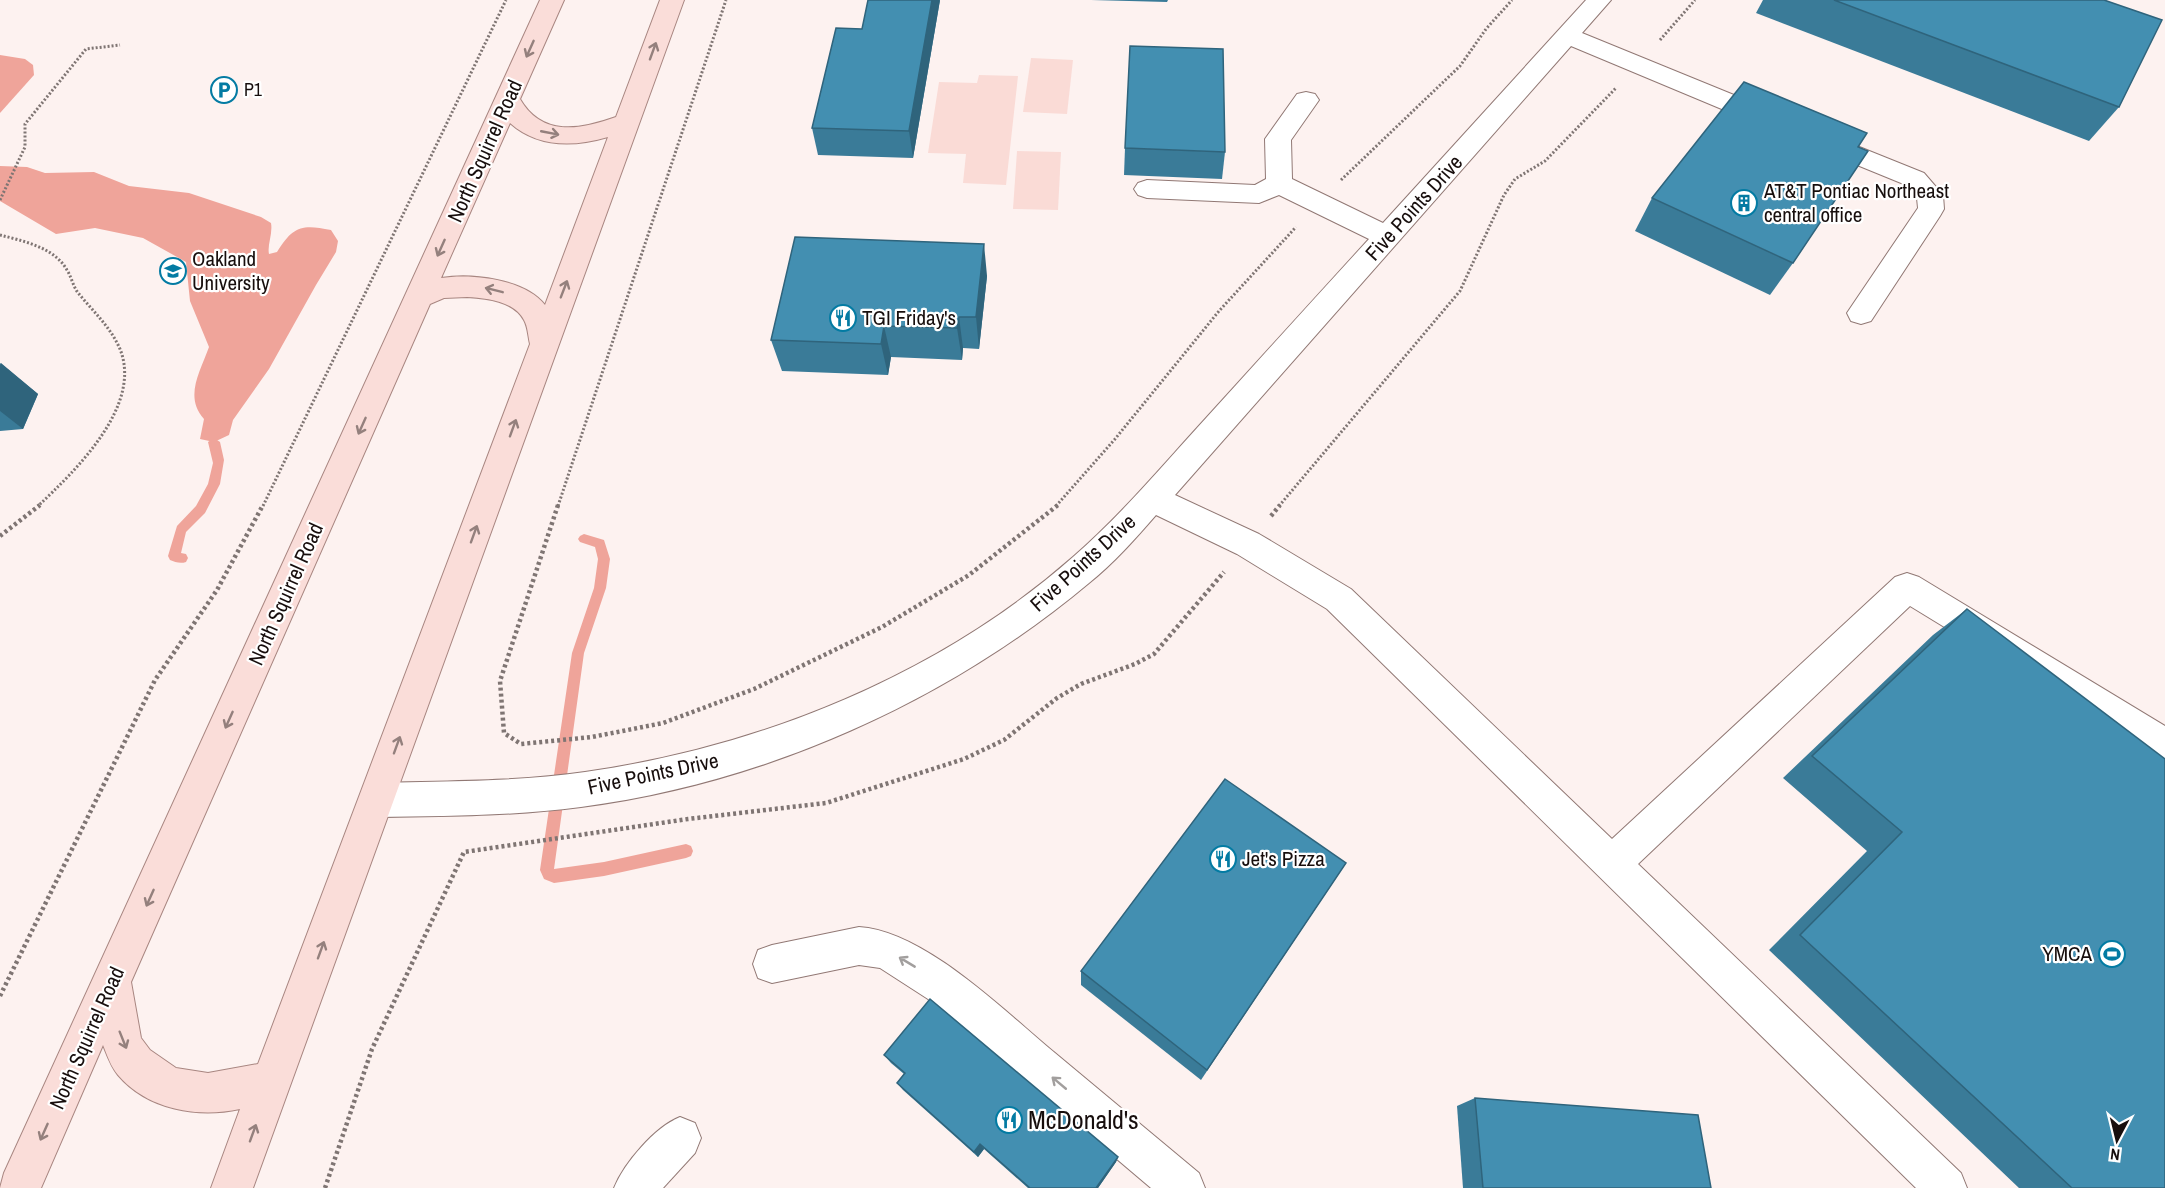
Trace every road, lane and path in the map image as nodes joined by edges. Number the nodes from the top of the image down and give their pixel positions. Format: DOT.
graph roads {
  1 [pos="506,0"];
  2 [pos="552,0"];
  3 [pos="672,0"];
  4 [pos="726,0"];
  5 [pos="1512,0"];
  6 [pos="1599,0"];
  7 [pos="1695,0"];
  8 [pos="1567,36"];
  9 [pos="120,45"];
  10 [pos="1638,65"];
  11 [pos="508,99"];
  12 [pos="1306,100"];
  13 [pos="627,122"];
  14 [pos="1279,183"];
  15 [pos="1147,189"];
  16 [pos="0,200"];
  17 [pos="1319,203"];
  18 [pos="0,235"];
  19 [pos="1388,237"];
  20 [pos="420,297"];
  21 [pos="1861,313"];
  22 [pos="543,343"];
  23 [pos="1152,499"];
  24 [pos="0,536"];
  25 [pos="1248,544"];
  26 [pos="2165,746"];
  27 [pos="377,800"];
  28 [pos="1613,863"];
  29 [pos="772,964"];
  30 [pos="111,983"];
  31 [pos="0,996"];
  32 [pos="273,1079"];
  33 [pos="680,1138"];
  34 [pos="1150,1171"];
  35 [pos="19,1188"];
  36 [pos="232,1188"];
  37 [pos="325,1188"];
  38 [pos="635,1188"];
  39 [pos="1184,1188"];
  40 [pos="1946,1188"];
  1 -- 31 [label="path"];
  2 -- 11 [label="main road, North Squirrel Road, one-way"];
  13 -- 3 [label="main road, one-way"];
  4 -- 17 [label="path"];
  5 -- 17 [label="path"];
  6 -- 8 [label="street, Five Points Drive"];
  7 -- 10 [label="path"];
  8 -- 10 [label="street"];
  8 -- 19 [label="street, Five Points Drive"];
  9 -- 16 [label="path"];
  10 -- 21 [label="street"];
  10 -- 25 [label="path"];
  11 -- 13 [label="main road, one-way"];
  11 -- 20 [label="main road, North Squirrel Road, one-way"];
  12 -- 14 [label="street"];
  22 -- 13 [label="main road, one-way"];
  14 -- 15 [label="street"];
  14 -- 17 [label="street"];
  17 -- 19 [label="street"];
  18 -- 24 [label="path"];
  19 -- 23 [label="street, Five Points Drive"];
  22 -- 20 [label="main road, one-way"];
  20 -- 30 [label="main road, North Squirrel Road, one-way"];
  27 -- 22 [label="main road, one-way"];
  23 -- 25 [label="street"];
  23 -- 27 [label="street, Five Points Drive"];
  25 -- 28 [label="street"];
  25 -- 37 [label="path"];
  26 -- 28 [label="street"];
  32 -- 27 [label="main road, one-way"];
  28 -- 40 [label="street"];
  34 -- 29 [label="street, one-way"];
  30 -- 32 [label="main road, one-way"];
  30 -- 35 [label="main road, North Squirrel Road, one-way"];
  36 -- 32 [label="main road, one-way"];
  33 -- 38 [label="street"];
  34 -- 39 [label="street"];
}
